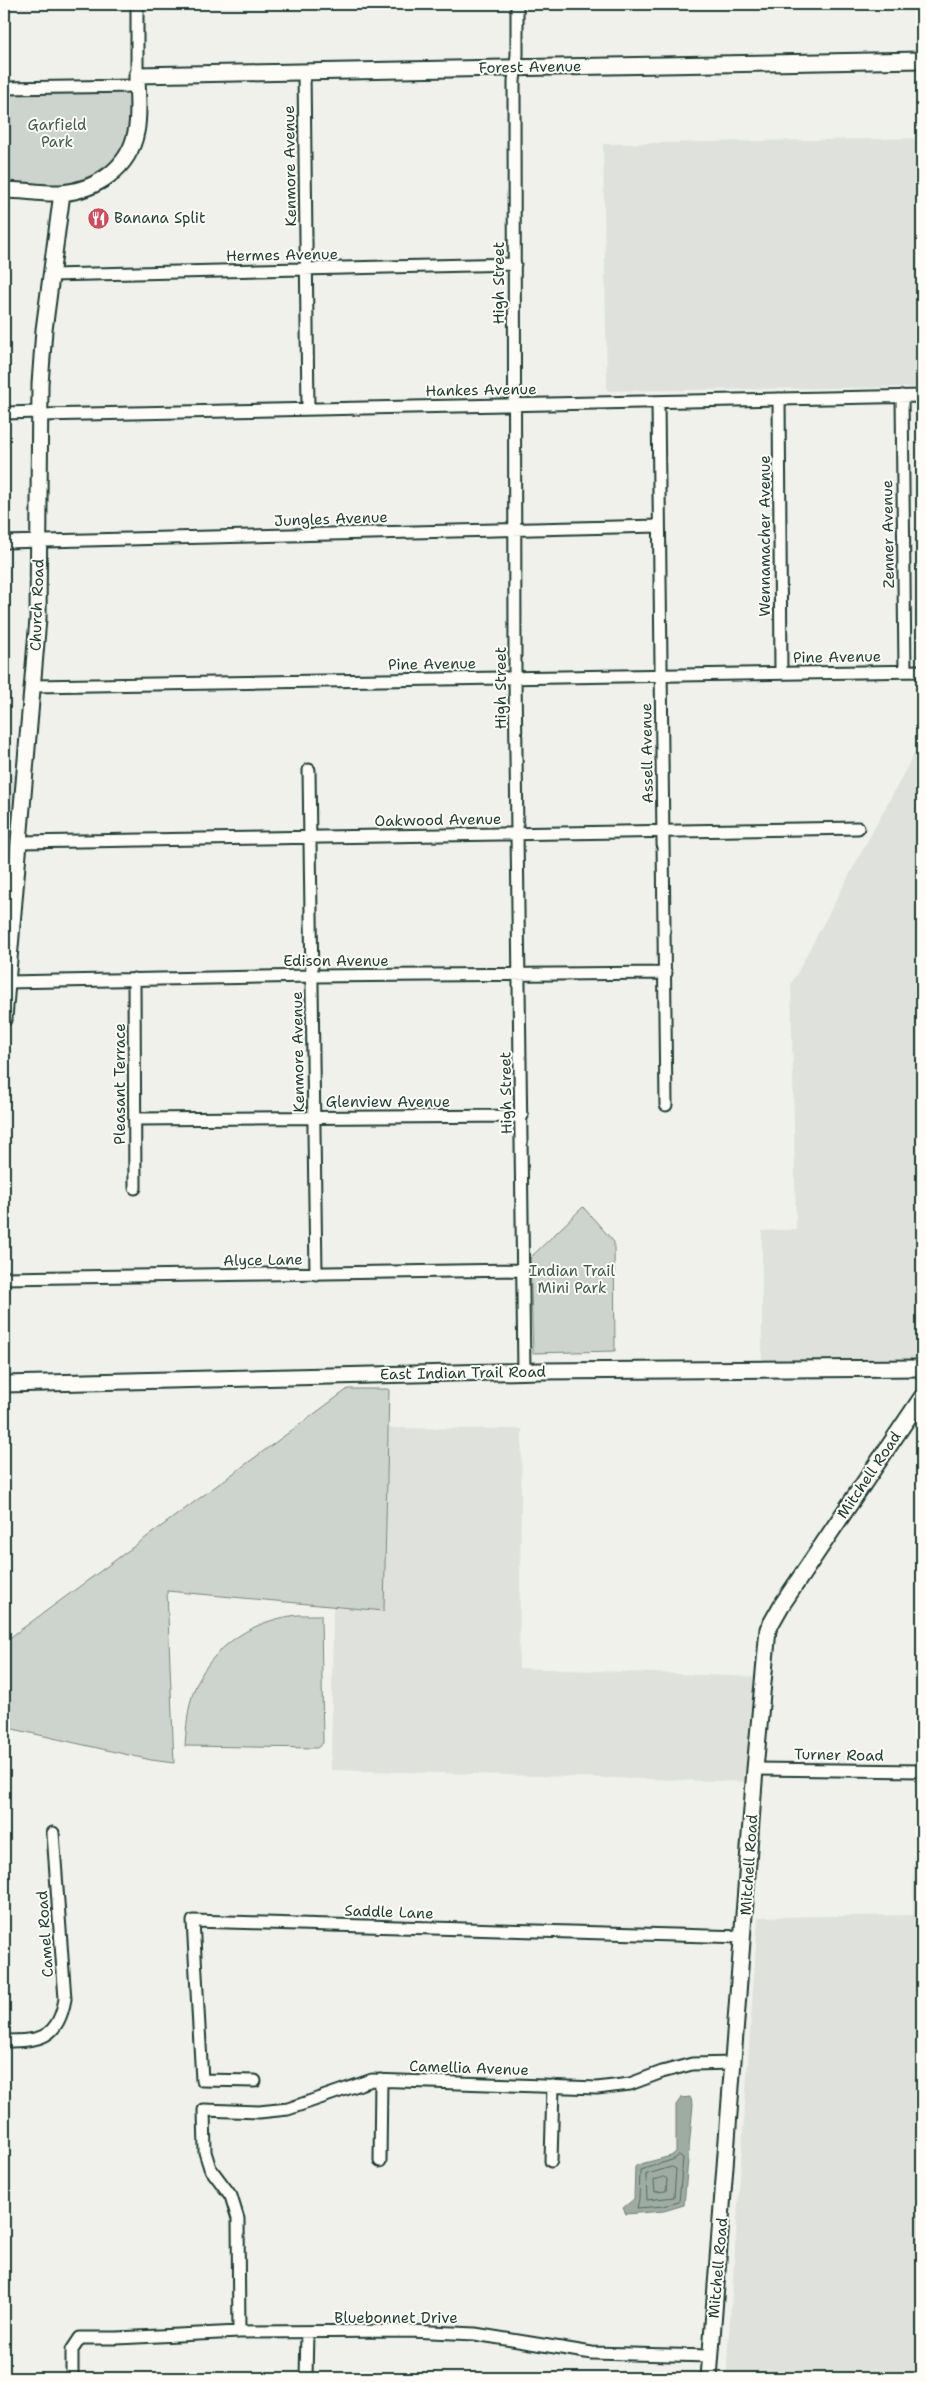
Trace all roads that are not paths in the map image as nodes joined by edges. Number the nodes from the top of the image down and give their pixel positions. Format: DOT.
graph roads {
  1 [pos="137,4"];
  2 [pos="517,4"];
  3 [pos="922,60"];
  4 [pos="516,68"];
  5 [pos="304,71"];
  6 [pos="137,80"];
  7 [pos="4,88"];
  8 [pos="4,190"];
  9 [pos="62,193"];
  10 [pos="515,264"];
  11 [pos="307,270"];
  12 [pos="51,275"];
  13 [pos="902,396"];
  14 [pos="922,396"];
  15 [pos="779,399"];
  16 [pos="658,402"];
  17 [pos="514,405"];
  18 [pos="308,409"];
  19 [pos="4,413"];
  20 [pos="40,414"];
  21 [pos="658,526"];
  22 [pos="516,529"];
  23 [pos="4,542"];
  24 [pos="38,542"];
  25 [pos="905,671"];
  26 [pos="922,671"];
  27 [pos="781,673"];
  28 [pos="661,675"];
  29 [pos="516,678"];
  30 [pos="33,686"];
  31 [pos="309,770"];
  32 [pos="858,828"];
  33 [pos="662,831"];
  34 [pos="517,834"];
  35 [pos="310,837"];
  36 [pos="20,842"];
  37 [pos="666,973"];
  38 [pos="520,975"];
  39 [pos="312,976"];
  40 [pos="134,979"];
  41 [pos="7,982"];
  42 [pos="4,1018"];
  43 [pos="666,1105"];
  44 [pos="522,1116"];
  45 [pos="314,1118"];
  46 [pos="135,1119"];
  47 [pos="135,1188"];
  48 [pos="523,1270"];
  49 [pos="316,1274"];
  50 [pos="4,1278"];
  51 [pos="922,1368"];
  52 [pos="524,1372"];
  53 [pos="4,1384"];
  54 [pos="922,1397"];
  55 [pos="756,1769"];
  56 [pos="922,1771"];
  57 [pos="53,1834"];
  58 [pos="744,1937"];
  59 [pos="4,2041"];
  60 [pos="734,2063"];
  61 [pos="381,2080"];
  62 [pos="255,2081"];
  63 [pos="553,2086"];
  64 [pos="380,2161"];
  65 [pos="551,2161"];
  66 [pos="239,2332"];
  67 [pos="307,2332"];
  68 [pos="710,2356"];
  69 [pos="72,2378"];
  70 [pos="306,2378"];
  71 [pos="709,2378"];
  1 -- 6 [label="street"];
  2 -- 4 [label="street, High Street"];
  3 -- 4 [label="street, Forest Avenue"];
  4 -- 5 [label="street, Forest Avenue"];
  4 -- 10 [label="street, High Street"];
  5 -- 6 [label="street, Forest Avenue"];
  5 -- 11 [label="street, Kenmore Avenue"];
  6 -- 7 [label="street, Forest Avenue"];
  6 -- 9 [label="street"];
  8 -- 9 [label="street"];
  9 -- 12 [label="street, Church Road"];
  10 -- 11 [label="street, Hermes Avenue"];
  10 -- 17 [label="street, High Street"];
  11 -- 12 [label="street, Hermes Avenue"];
  11 -- 18 [label="street, Kenmore Avenue"];
  12 -- 20 [label="street, Church Road"];
  13 -- 14 [label="street, Hankes Avenue"];
  13 -- 15 [label="street, Hankes Avenue"];
  13 -- 25 [label="street, Zenner Avenue"];
  15 -- 16 [label="street, Hankes Avenue"];
  15 -- 27 [label="street, Wennamacher Avenue"];
  16 -- 17 [label="street, Hankes Avenue"];
  16 -- 21 [label="street, Assell Avenue"];
  17 -- 18 [label="street, Hankes Avenue"];
  17 -- 22 [label="street, High Street"];
  18 -- 20 [label="street, Hankes Avenue"];
  19 -- 20 [label="street, Hankes Avenue"];
  20 -- 24 [label="street, Church Road"];
  21 -- 22 [label="street, Jungles Avenue"];
  21 -- 28 [label="street, Assell Avenue"];
  22 -- 24 [label="street, Jungles Avenue"];
  22 -- 29 [label="street, High Street"];
  23 -- 24 [label="street, Jungles Avenue"];
  24 -- 30 [label="street, Church Road"];
  25 -- 26 [label="street, Pine Avenue"];
  25 -- 27 [label="street, Pine Avenue"];
  27 -- 28 [label="street, Pine Avenue"];
  28 -- 29 [label="street, Pine Avenue"];
  28 -- 33 [label="street, Assell Avenue"];
  29 -- 30 [label="street, Pine Avenue"];
  29 -- 34 [label="street, High Street"];
  30 -- 36 [label="street, Church Road"];
  31 -- 35 [label="street, Kenmore Avenue"];
  32 -- 33 [label="street, Oakwood Avenue"];
  33 -- 34 [label="street, Oakwood Avenue"];
  33 -- 37 [label="street, Assell Avenue"];
  34 -- 35 [label="street, Oakwood Avenue"];
  34 -- 38 [label="street, High Street"];
  35 -- 36 [label="street, Oakwood Avenue"];
  35 -- 39 [label="street, Kenmore Avenue"];
  36 -- 41 [label="street, Church Road"];
  37 -- 38 [label="street, Edison Avenue"];
  37 -- 43 [label="street, Assell Avenue"];
  38 -- 39 [label="street, Edison Avenue"];
  38 -- 44 [label="street, High Street"];
  39 -- 40 [label="street, Edison Avenue"];
  39 -- 45 [label="street, Kenmore Avenue"];
  40 -- 41 [label="street, Edison Avenue"];
  40 -- 46 [label="street, Pleasant Terrace"];
  41 -- 42 [label="street, Church Road"];
  44 -- 45 [label="street, Glenview Avenue"];
  44 -- 48 [label="street, High Street"];
  45 -- 46 [label="street, Glenview Avenue"];
  45 -- 49 [label="street, Kenmore Avenue"];
  46 -- 47 [label="street, Pleasant Terrace"];
  48 -- 49 [label="street, Alyce Lane"];
  48 -- 52 [label="street, High Street"];
  49 -- 50 [label="street, Alyce Lane"];
  51 -- 52 [label="street, East Indian Trail Road"];
  52 -- 53 [label="street, East Indian Trail Road"];
  54 -- 55 [label="street, Mitchell Road"];
  55 -- 56 [label="street, Turner Road"];
  55 -- 58 [label="street, Mitchell Road"];
  57 -- 59 [label="street, Camel Road"];
  58 -- 60 [label="street, Mitchell Road"];
  58 -- 62 [label="street, Saddle Lane"];
  60 -- 63 [label="street, Camellia Avenue"];
  60 -- 68 [label="street, Mitchell Road"];
  61 -- 63 [label="street, Camellia Avenue"];
  61 -- 64 [label="street"];
  61 -- 66 [label="street, Camellia Avenue"];
  63 -- 65 [label="street"];
  66 -- 67 [label="street, Bluebonnet Drive"];
  66 -- 69 [label="street, Bluebonnet Drive"];
  67 -- 68 [label="street, Bluebonnet Drive"];
  67 -- 70 [label="street"];
  68 -- 71 [label="street, Mitchell Road"];
}
